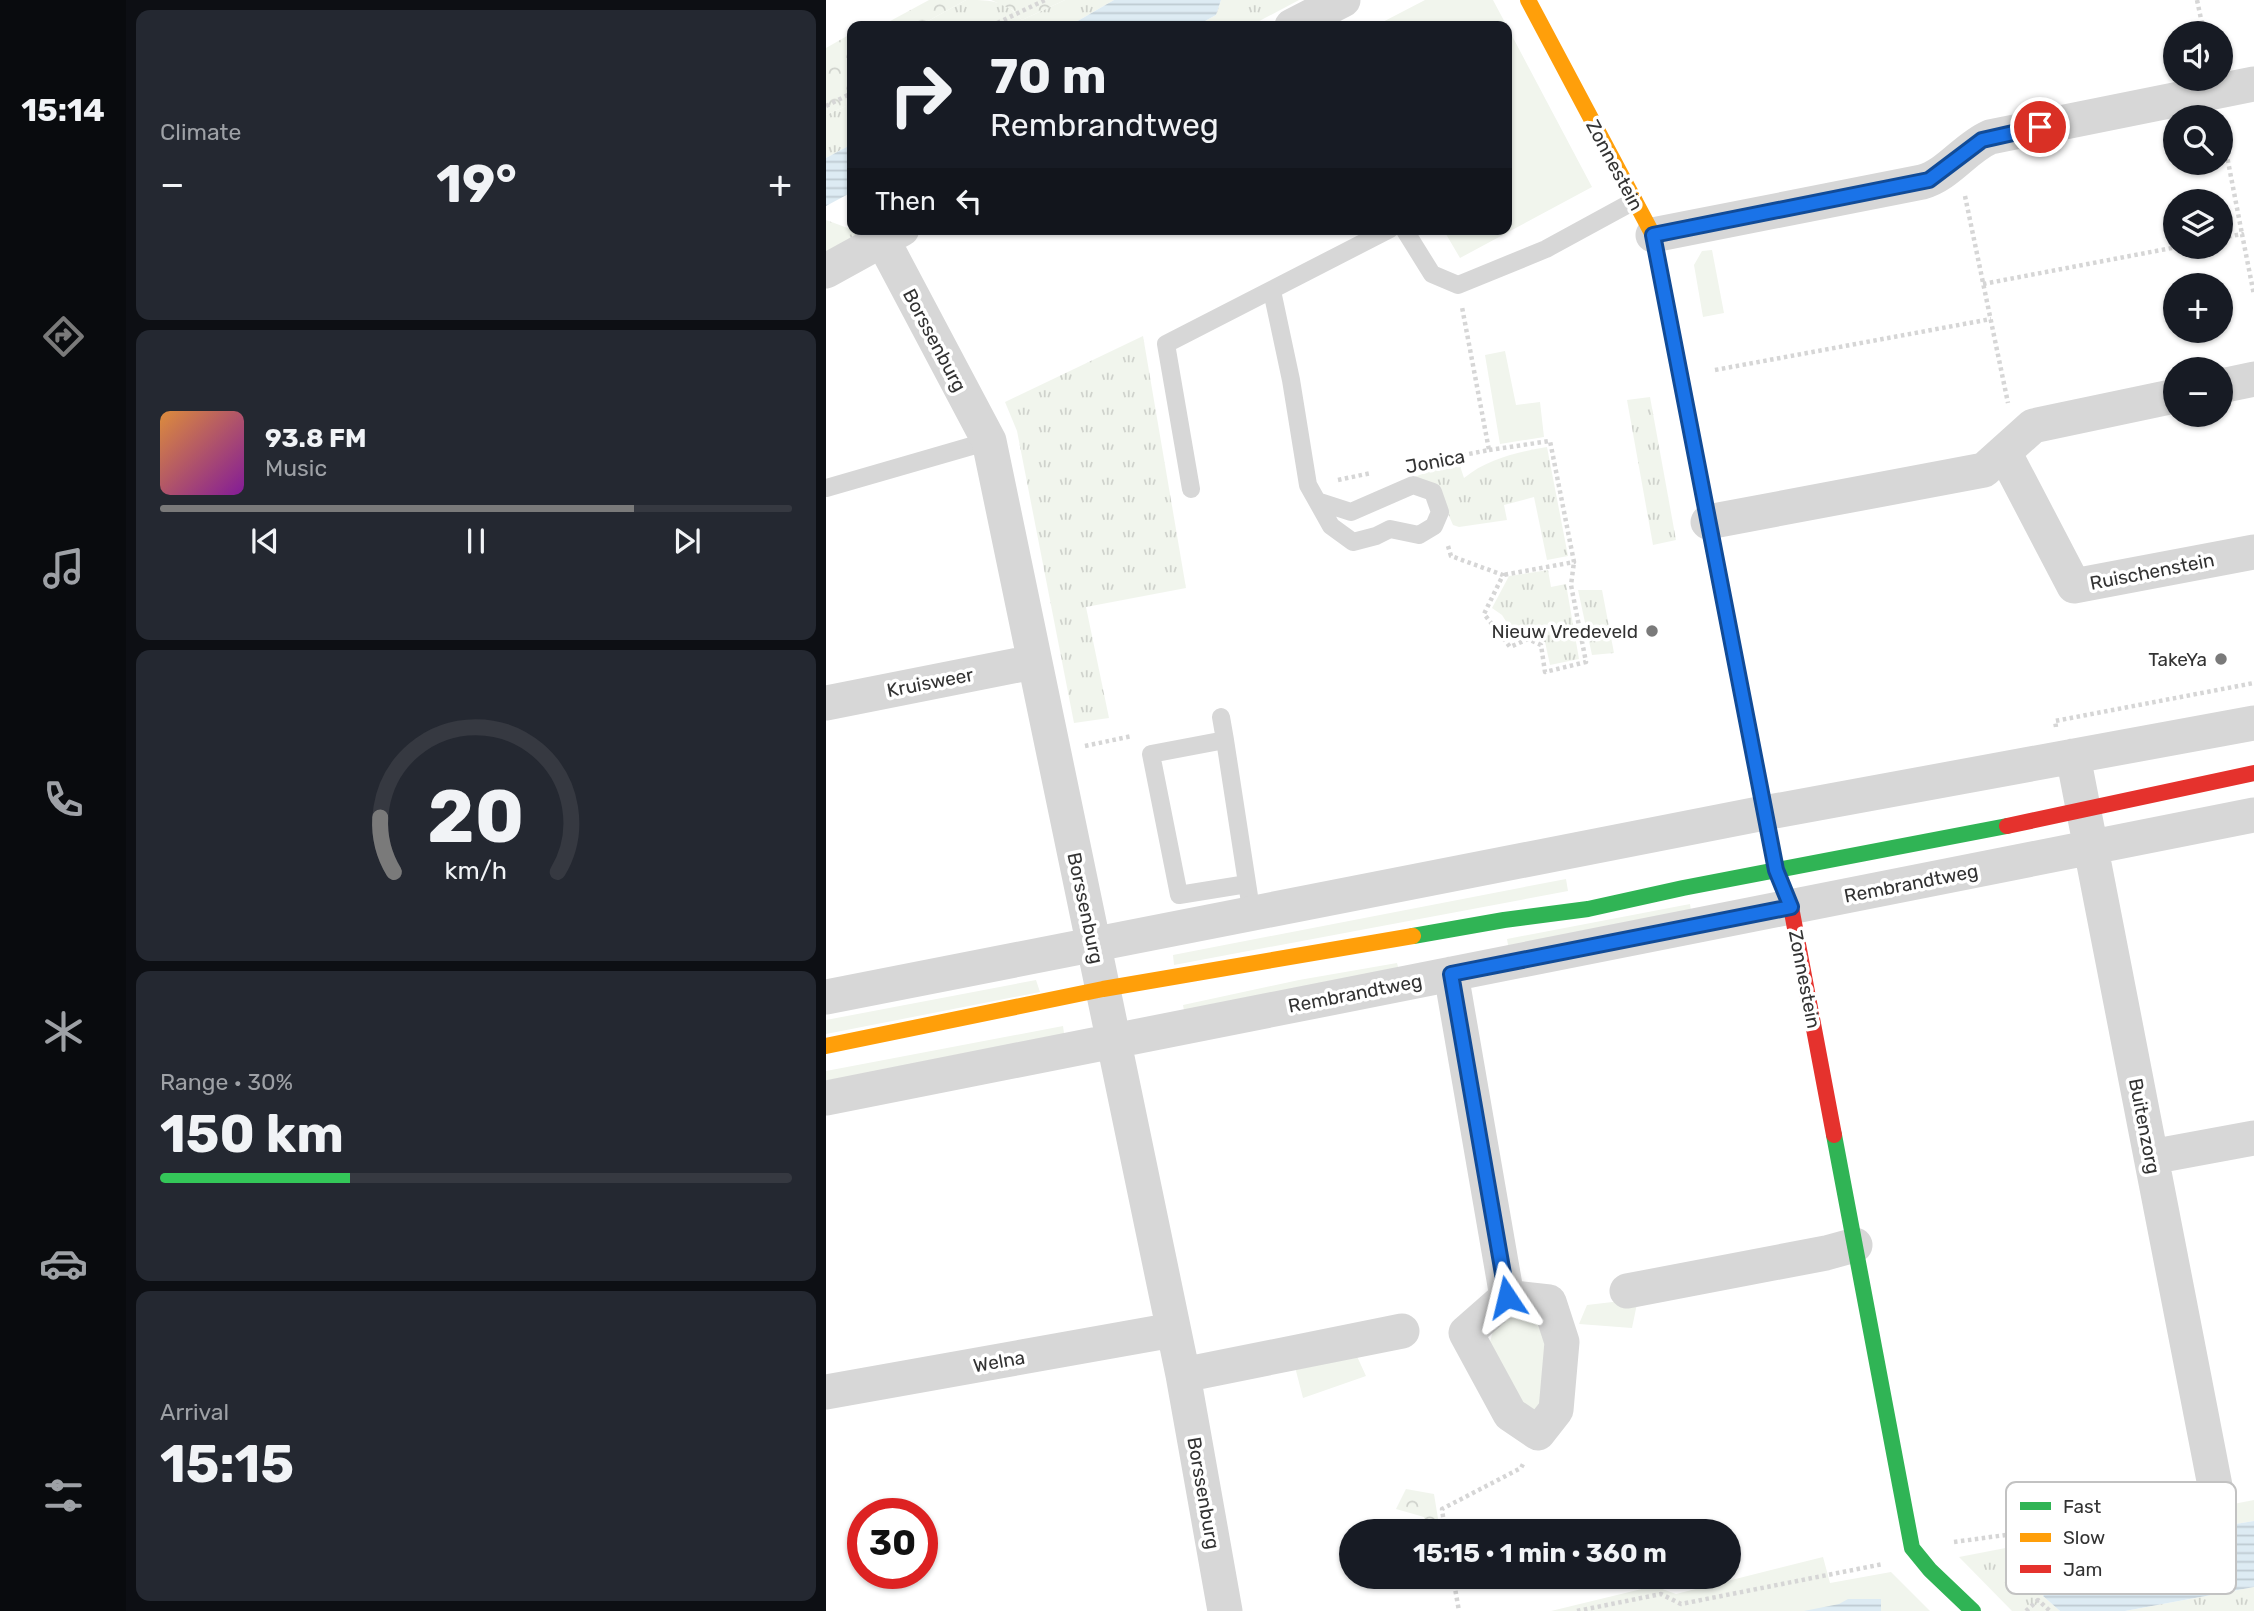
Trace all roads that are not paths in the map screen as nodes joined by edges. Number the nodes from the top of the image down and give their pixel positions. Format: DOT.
graph roads {
  1 [pos="1343,0"];
  2 [pos="1528,0"];
  3 [pos="1302,21"];
  4 [pos="2254,85"];
  5 [pos="1634,201"];
  6 [pos="890,235"];
  7 [pos="892,235"];
  8 [pos="1379,235"];
  9 [pos="1408,235"];
  10 [pos="1653,235"];
  11 [pos="826,271"];
  12 [pos="1272,291"];
  13 [pos="2254,379"];
  14 [pos="2233,383"];
  15 [pos="2163,399"];
  16 [pos="989,441"];
  17 [pos="2013,444"];
  18 [pos="826,488"];
  19 [pos="1191,489"];
  20 [pos="1317,501"];
  21 [pos="1708,522"];
  22 [pos="2254,552"];
  23 [pos="1033,662"];
  24 [pos="826,703"];
  25 [pos="1222,717"];
  26 [pos="2254,723"];
  27 [pos="1225,740"];
  28 [pos="2073,756"];
  29 [pos="2254,774"];
  30 [pos="2083,811"];
  31 [pos="1764,813"];
  32 [pos="2254,816"];
  33 [pos="2091,847"];
  34 [pos="1776,870"];
  35 [pos="1249,898"];
  36 [pos="1791,907"];
  37 [pos="1094,944"];
  38 [pos="1451,974"];
  39 [pos="1103,989"];
  40 [pos="826,997"];
  41 [pos="1114,1041"];
  42 [pos="826,1046"];
  43 [pos="826,1098"];
  44 [pos="2254,1138"];
  45 [pos="2151,1157"];
  46 [pos="1855,1245"];
  47 [pos="1627,1291"];
  48 [pos="1507,1297"];
  49 [pos="1173,1330"];
  50 [pos="1402,1331"];
  51 [pos="1183,1375"];
  52 [pos="826,1392"];
  53 [pos="2214,1482"];
  54 [pos="1225,1611"];
  55 [pos="1973,1611"];
  1 -- 3 [label="street"];
  2 -- 5 [label="street, Zonnestein"];
  4 -- 10 [label="street"];
  5 -- 9 [label="lane"];
  5 -- 10 [label="street, Zonnestein"];
  6 -- 11 [label="street"];
  7 -- 16 [label="street, Borssenburg"];
  8 -- 12 [label="lane"];
  10 -- 21 [label="street, Zonnestein"];
  12 -- 19 [label="lane"];
  12 -- 20 [label="lane"];
  13 -- 14 [label="street"];
  15 -- 17 [label="street"];
  16 -- 18 [label="lane"];
  16 -- 23 [label="street, Borssenburg"];
  17 -- 21 [label="street"];
  17 -- 22 [label="street, Ruischenstein"];
  20 -- 20 [label="lane, Jonica"];
  21 -- 31 [label="street, Zonnestein"];
  23 -- 24 [label="street, Kruisweer"];
  23 -- 37 [label="street, Borssenburg"];
  25 -- 27 [label="lane"];
  26 -- 28 [label="street"];
  27 -- 35 [label="lane"];
  27 -- 35 [label="lane"];
  28 -- 30 [label="street, Buitenzorg"];
  28 -- 31 [label="street"];
  29 -- 30 [label="street, Rembrandtweg"];
  30 -- 33 [label="street, Buitenzorg"];
  30 -- 34 [label="street, Rembrandtweg"];
  31 -- 34 [label="street, Zonnestein"];
  31 -- 35 [label="street"];
  32 -- 33 [label="street, Rembrandtweg"];
  33 -- 36 [label="street, Rembrandtweg"];
  33 -- 45 [label="street, Buitenzorg"];
  34 -- 36 [label="street, Zonnestein"];
  34 -- 39 [label="street, Rembrandtweg"];
  35 -- 37 [label="street"];
  36 -- 38 [label="street, Rembrandtweg"];
  36 -- 46 [label="street, Zonnestein"];
  37 -- 39 [label="street, Borssenburg"];
  37 -- 40 [label="street"];
  38 -- 41 [label="street, Rembrandtweg"];
  38 -- 48 [label="street"];
  39 -- 41 [label="street, Borssenburg"];
  39 -- 42 [label="street, Rembrandtweg"];
  41 -- 43 [label="street, Rembrandtweg"];
  41 -- 49 [label="street, Borssenburg"];
  44 -- 45 [label="street"];
  45 -- 53 [label="street, Buitenzorg"];
  46 -- 47 [label="street"];
  46 -- 55 [label="street, Zonnestein"];
  48 -- 48 [label="street"];
  49 -- 51 [label="street, Borssenburg"];
  49 -- 52 [label="street, Welna"];
  50 -- 51 [label="street"];
  51 -- 54 [label="street, Borssenburg"];
}
